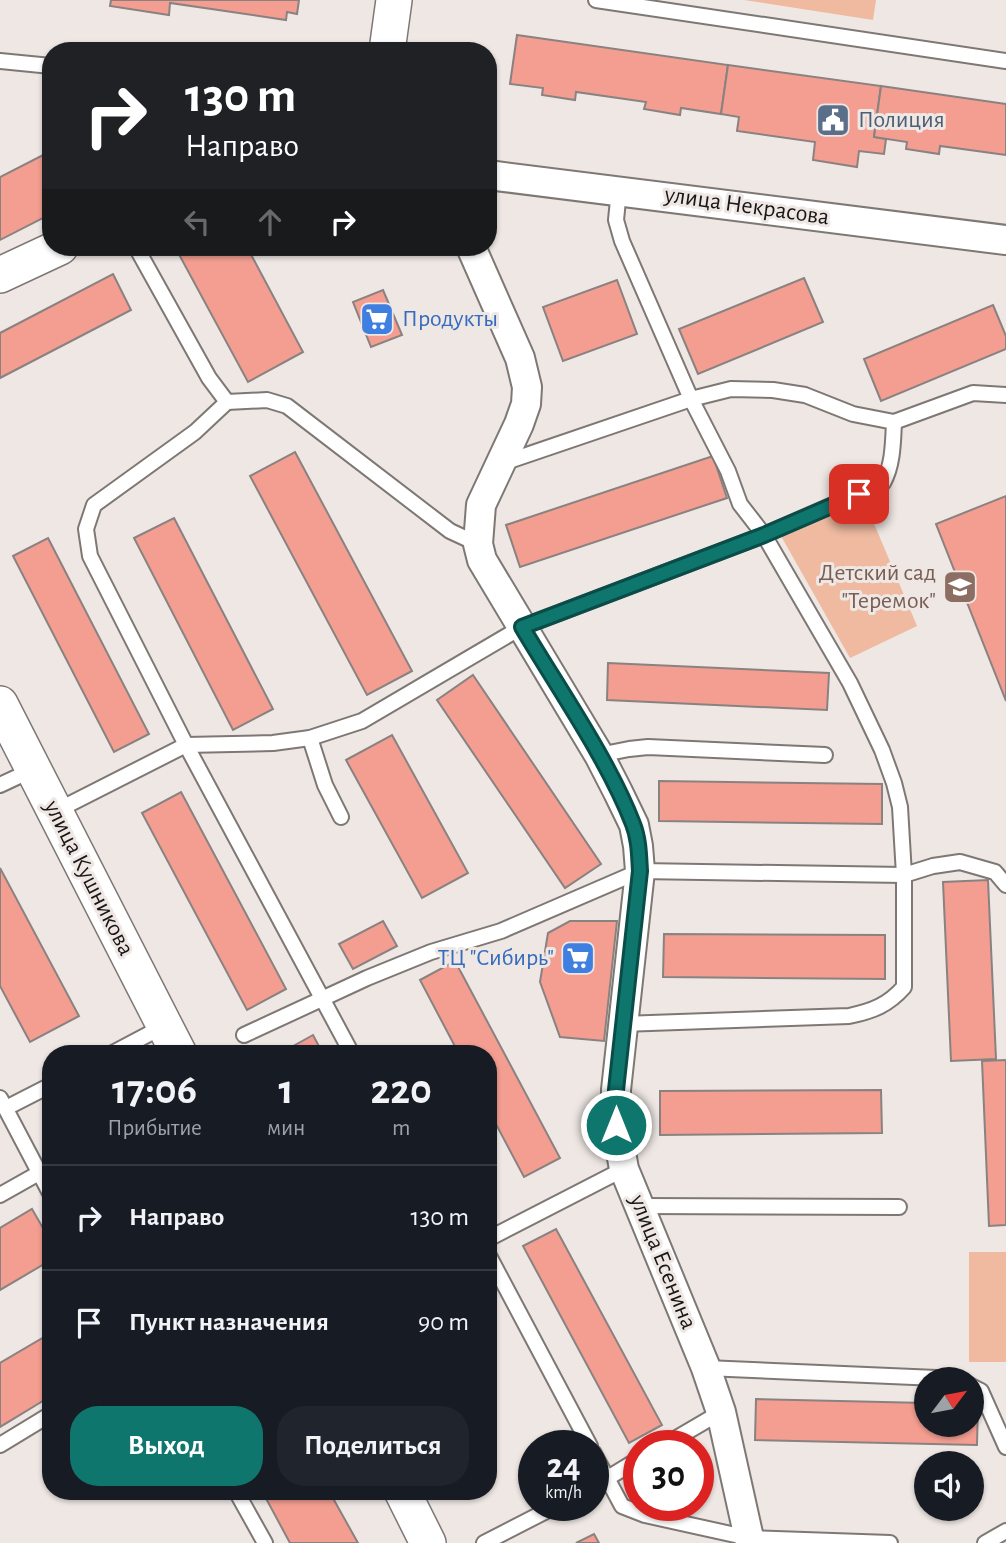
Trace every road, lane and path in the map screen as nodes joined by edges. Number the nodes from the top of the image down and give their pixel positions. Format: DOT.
graph roads {
  1 [pos="394,0"];
  2 [pos="596,0"];
  3 [pos="388,42"];
  4 [pos="0,61"];
  5 [pos="1006,61"];
  6 [pos="42,65"];
  7 [pos="497,176"];
  8 [pos="620,190"];
  9 [pos="1006,240"];
  10 [pos="42,255"];
  11 [pos="141,256"];
  12 [pos="475,256"];
  13 [pos="0,275"];
  14 [pos="1006,395"];
  15 [pos="691,399"];
  16 [pos="227,402"];
  17 [pos="894,422"];
  18 [pos="499,465"];
  19 [pos="764,535"];
  20 [pos="478,544"];
  21 [pos="522,627"];
  22 [pos="0,704"];
  23 [pos="310,738"];
  24 [pos="186,745"];
  25 [pos="599,755"];
  26 [pos="825,755"];
  27 [pos="34,769"];
  28 [pos="0,785"];
  29 [pos="55,811"];
  30 [pos="341,817"];
  31 [pos="640,871"];
  32 [pos="904,875"];
  33 [pos="1006,885"];
  34 [pos="322,999"];
  35 [pos="622,1024"];
  36 [pos="244,1035"];
  37 [pos="172,1040"];
  38 [pos="150,1045"];
  39 [pos="347,1045"];
  40 [pos="42,1088"];
  41 [pos="3,1103"];
  42 [pos="624,1169"];
  43 [pos="38,1173"];
  44 [pos="42,1180"];
  45 [pos="0,1195"];
  46 [pos="640,1206"];
  47 [pos="899,1207"];
  48 [pos="497,1234"];
  49 [pos="497,1271"];
  50 [pos="706,1368"];
  51 [pos="914,1377"];
  52 [pos="984,1398"];
  53 [pos="721,1412"];
  54 [pos="42,1419"];
  55 [pos="582,1430"];
  56 [pos="690,1430"];
  57 [pos="0,1445"];
  58 [pos="1006,1447"];
  59 [pos="609,1482"];
  60 [pos="241,1500"];
  61 [pos="406,1500"];
  62 [pos="527,1521"];
  63 [pos="1006,1531"];
  64 [pos="749,1541"];
  65 [pos="265,1543"];
  66 [pos="428,1543"];
  67 [pos="484,1543"];
  68 [pos="891,1543"];
  69 [pos="985,1543"];
  1 -- 3 [label="street"];
  2 -- 5 [label="lane"];
  4 -- 6 [label="lane"];
  7 -- 8 [label="street, улица Некрасова"];
  8 -- 9 [label="street, улица Некрасова"];
  8 -- 15 [label="lane"];
  10 -- 13 [label="street"];
  11 -- 16 [label="lane"];
  12 -- 18 [label="street, улица Есенина"];
  14 -- 17 [label="lane"];
  15 -- 17 [label="lane"];
  15 -- 18 [label="lane"];
  15 -- 19 [label="lane"];
  16 -- 20 [label="lane"];
  16 -- 24 [label="lane"];
  17 -- 19 [label="lane"];
  18 -- 20 [label="street, улица Есенина"];
  19 -- 21 [label="lane"];
  19 -- 32 [label="lane"];
  20 -- 21 [label="street, улица Есенина"];
  21 -- 23 [label="lane"];
  21 -- 25 [label="street, улица Есенина"];
  22 -- 27 [label="street, улица Кушникова"];
  23 -- 24 [label="lane"];
  23 -- 30 [label="lane"];
  24 -- 29 [label="lane"];
  24 -- 34 [label="lane"];
  25 -- 26 [label="lane"];
  25 -- 31 [label="street, улица Есенина"];
  27 -- 28 [label="lane"];
  27 -- 29 [label="street, улица Кушникова"];
  29 -- 37 [label="street, улица Кушникова"];
  31 -- 32 [label="lane"];
  31 -- 34 [label="lane"];
  31 -- 35 [label="street, улица Есенина"];
  32 -- 33 [label="lane"];
  32 -- 35 [label="lane"];
  34 -- 36 [label="lane"];
  34 -- 39 [label="lane"];
  35 -- 42 [label="street, улица Есенина"];
  37 -- 38 [label="lane"];
  40 -- 41 [label="lane"];
  41 -- 43 [label="lane"];
  42 -- 46 [label="street, улица Есенина"];
  42 -- 48 [label="lane"];
  43 -- 44 [label="lane"];
  43 -- 45 [label="lane"];
  46 -- 47 [label="lane"];
  46 -- 50 [label="street, улица Есенина"];
  49 -- 55 [label="lane"];
  50 -- 51 [label="lane"];
  50 -- 53 [label="street, улица Есенина"];
  52 -- 58 [label="lane"];
  53 -- 56 [label="lane"];
  53 -- 64 [label="street, улица Есенина"];
  54 -- 57 [label="lane"];
  59 -- 64 [label="lane"];
  60 -- 65 [label="lane"];
  61 -- 66 [label="street"];
  62 -- 67 [label="lane"];
  63 -- 69 [label="lane"];
  64 -- 68 [label="lane"];
}
